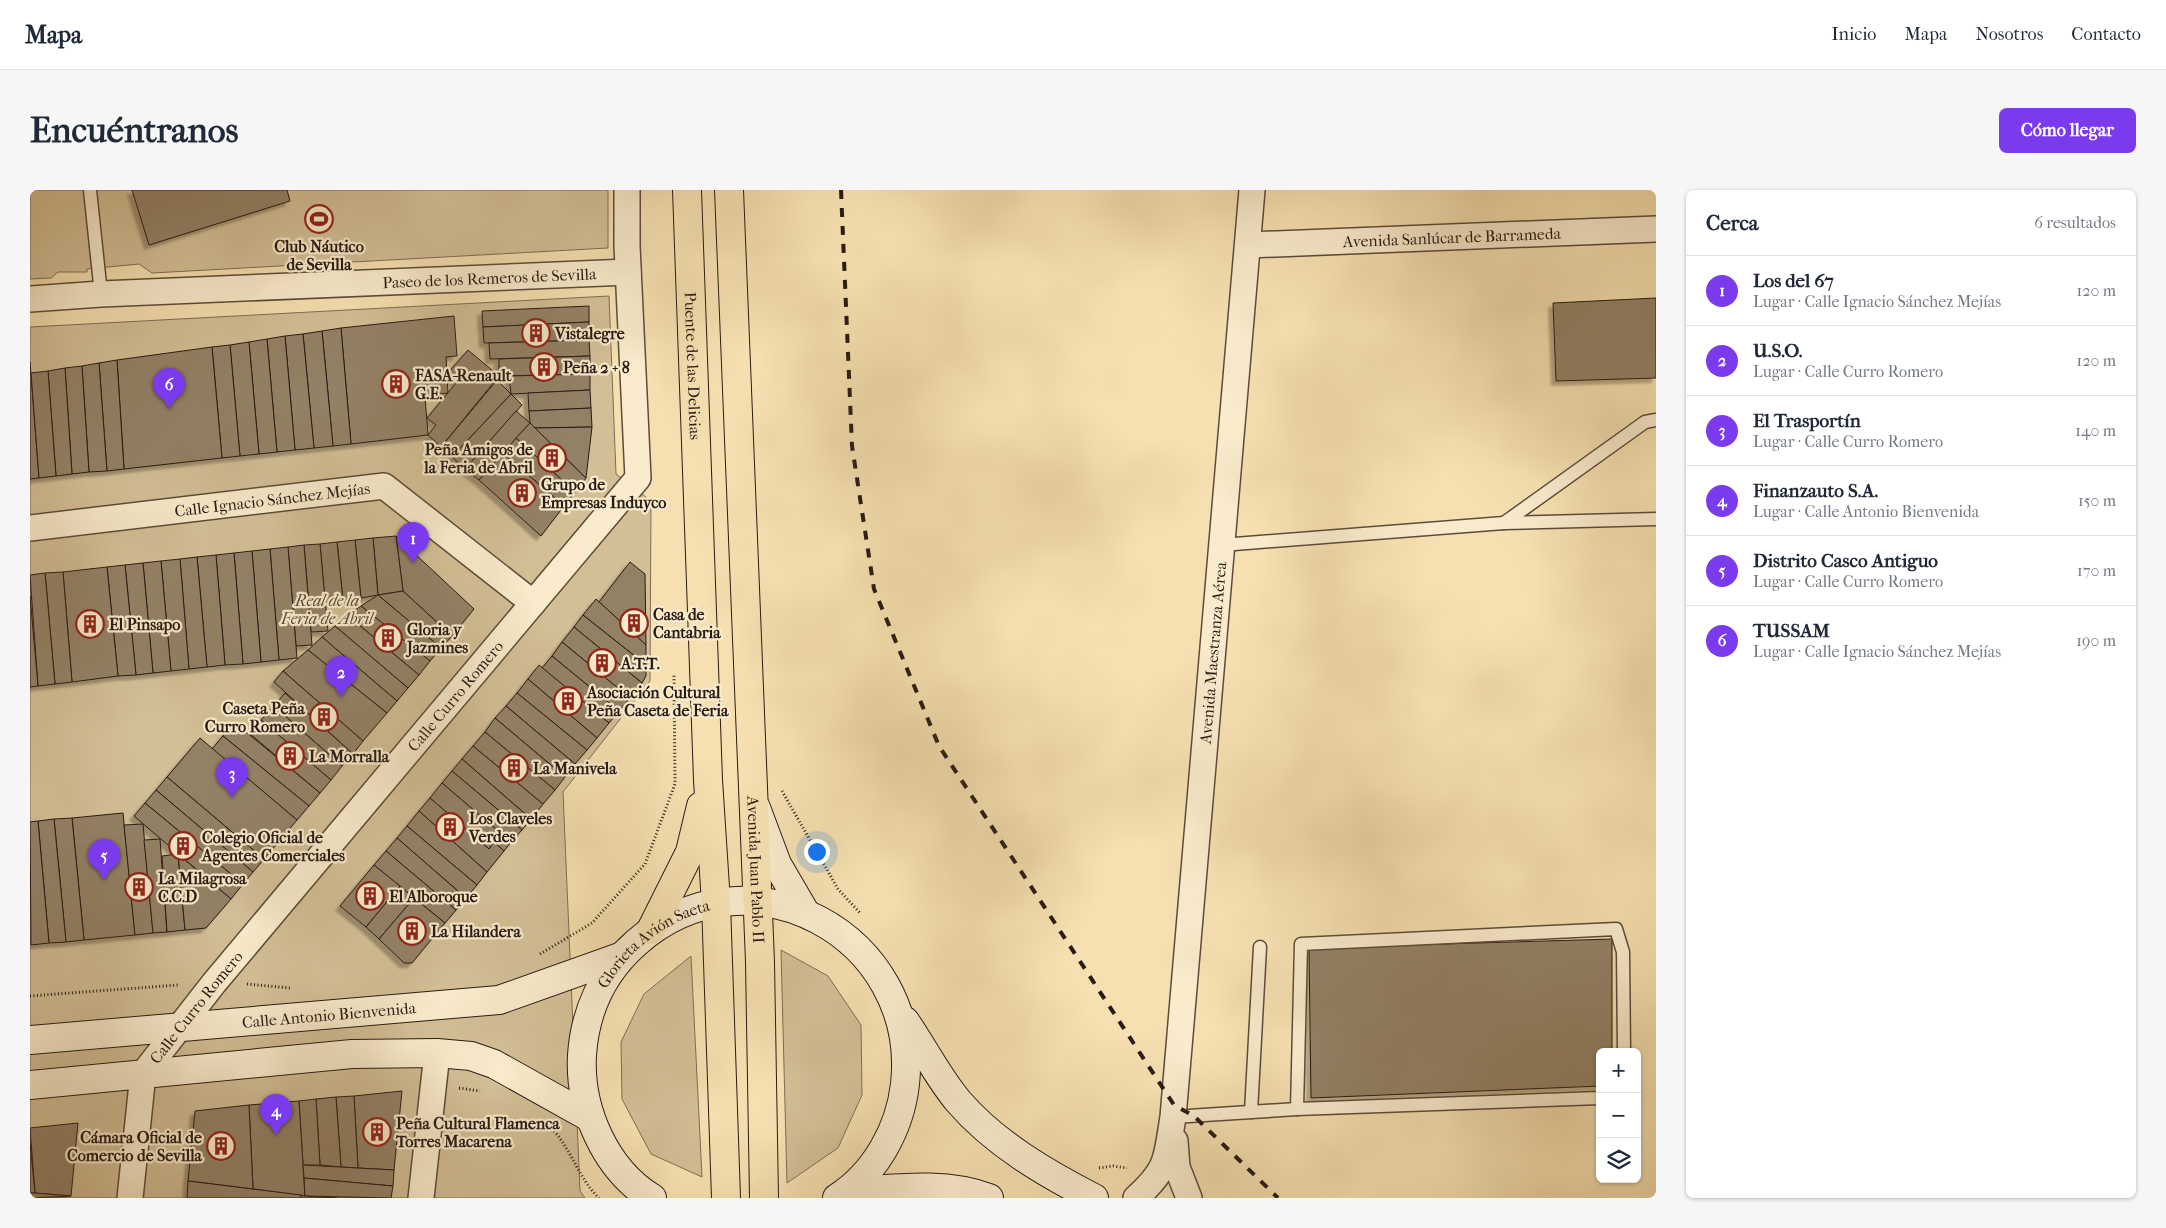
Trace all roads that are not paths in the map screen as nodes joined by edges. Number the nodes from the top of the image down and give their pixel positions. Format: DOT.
graph roads {
  1 [pos="90,190"];
  2 [pos="627,190"];
  3 [pos="687,190"];
  4 [pos="729,190"];
  5 [pos="1252,190"];
  6 [pos="1656,229"];
  7 [pos="1248,245"];
  8 [pos="628,272"];
  9 [pos="101,294"];
  10 [pos="30,299"];
  11 [pos="1656,420"];
  12 [pos="1656,519"];
  13 [pos="1504,523"];
  14 [pos="30,528"];
  15 [pos="1222,545"];
  16 [pos="533,603"];
  17 [pos="708,780"];
  18 [pos="754,802"];
  19 [pos="757,901"];
  20 [pos="716,903"];
  21 [pos="805,912"];
  22 [pos="651,930"];
  23 [pos="1260,947"];
  24 [pos="620,957"];
  25 [pos="898,1010"];
  26 [pos="180,1027"];
  27 [pos="30,1040"];
  28 [pos="1624,1048"];
  29 [pos="437,1053"];
  30 [pos="143,1074"];
  31 [pos="30,1085"];
  32 [pos="1596,1098"];
  33 [pos="1297,1109"];
  34 [pos="1251,1112"];
  35 [pos="590,1117"];
  36 [pos="1173,1117"];
  37 [pos="842,1195"];
  38 [pos="130,1198"];
  39 [pos="422,1198"];
  40 [pos="652,1198"];
  41 [pos="726,1198"];
  42 [pos="764,1198"];
  43 [pos="989,1198"];
  44 [pos="1094,1198"];
  45 [pos="1136,1198"];
  46 [pos="1190,1198"];
  1 -- 9 [label="lane"];
  2 -- 8 [label="street"];
  3 -- 17 [label="main road, Puente de las Delicias"];
  4 -- 18 [label="main road, Avenida Juan Pablo II"];
  5 -- 7 [label="street, Avenida Maestranza Aérea"];
  6 -- 7 [label="street, Avenida Sanlúcar de Barrameda"];
  7 -- 15 [label="street, Avenida Maestranza Aérea"];
  8 -- 9 [label="street, Paseo de los Remeros de Sevilla"];
  8 -- 16 [label="street, Calle Curro Romero"];
  9 -- 10 [label="street, Paseo de los Remeros de Sevilla"];
  11 -- 13 [label="lane"];
  12 -- 13 [label="lane"];
  13 -- 15 [label="lane"];
  14 -- 16 [label="street, Calle Ignacio Sánchez Mejías"];
  15 -- 36 [label="street, Avenida Maestranza Aérea"];
  16 -- 26 [label="street, Calle Curro Romero"];
  17 -- 20 [label="main road"];
  17 -- 22 [label="main road"];
  18 -- 19 [label="main road, Avenida Juan Pablo II"];
  18 -- 21 [label="main road"];
  19 -- 20 [label="main road, Glorieta Avión Saeta"];
  19 -- 21 [label="main road, Glorieta Avión Saeta"];
  19 -- 42 [label="main road, Avenida Juan Pablo II"];
  20 -- 22 [label="main road, Glorieta Avión Saeta"];
  20 -- 41 [label="main road"];
  21 -- 25 [label="main road, Glorieta Avión Saeta"];
  22 -- 24 [label="main road, Glorieta Avión Saeta"];
  23 -- 34 [label="lane"];
  24 -- 26 [label="main road, Calle Antonio Bienvenida"];
  24 -- 35 [label="main road, Glorieta Avión Saeta"];
  25 -- 37 [label="main road, Glorieta Avión Saeta"];
  25 -- 44 [label="main road"];
  26 -- 27 [label="main road, Calle Antonio Bienvenida"];
  26 -- 30 [label="street, Calle Curro Romero"];
  28 -- 33 [label="lane"];
  29 -- 30 [label="main road"];
  29 -- 35 [label="main road"];
  29 -- 39 [label="street"];
  30 -- 31 [label="main road"];
  30 -- 38 [label="street"];
  32 -- 33 [label="lane"];
  33 -- 34 [label="lane"];
  34 -- 36 [label="lane"];
  35 -- 40 [label="main road, Glorieta Avión Saeta"];
  36 -- 45 [label="street"];
  36 -- 46 [label="street"];
  37 -- 43 [label="main road"];
}
